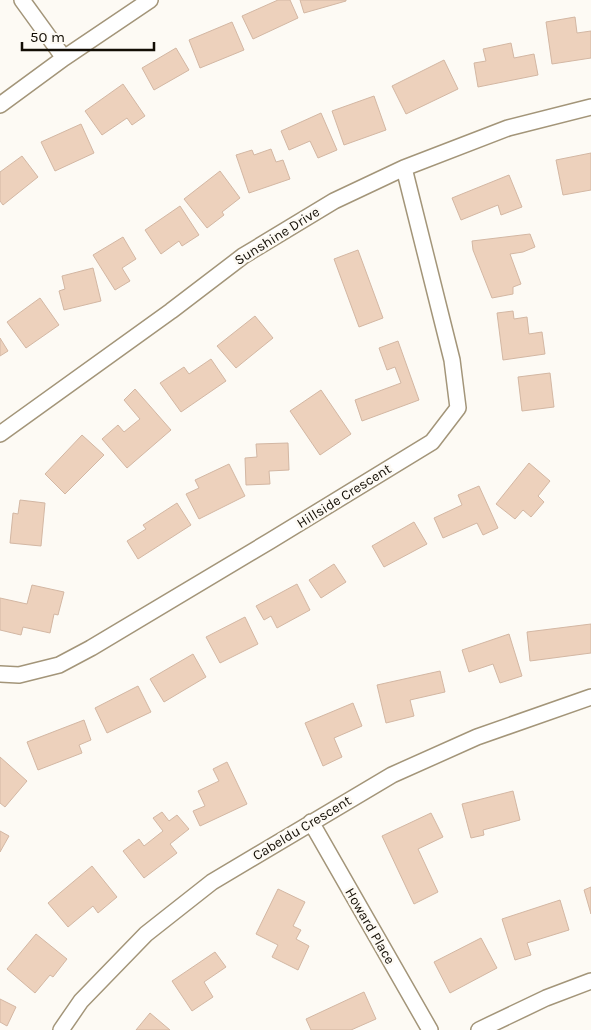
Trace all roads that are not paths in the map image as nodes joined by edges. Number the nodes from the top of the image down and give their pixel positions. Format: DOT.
graph roads {
  1 [pos="22,0"];
  2 [pos="150,0"];
  3 [pos="64,58"];
  4 [pos="0,104"];
  5 [pos="591,107"];
  6 [pos="404,168"];
  7 [pos="0,434"];
  8 [pos="0,674"];
  9 [pos="591,697"];
  10 [pos="311,822"];
  11 [pos="591,981"];
  12 [pos="61,1030"];
  13 [pos="430,1030"];
  14 [pos="479,1030"];
  1 -- 3 [label="street"];
  2 -- 3 [label="street"];
  3 -- 4 [label="street"];
  5 -- 6 [label="street, Sunshine Drive"];
  6 -- 7 [label="street, Sunshine Drive"];
  6 -- 8 [label="street, Hillside Crescent"];
  9 -- 10 [label="street, Cabeldu Crescent"];
  10 -- 12 [label="street, Cabeldu Crescent"];
  10 -- 13 [label="street, Howard Place"];
  11 -- 14 [label="street"];
}
